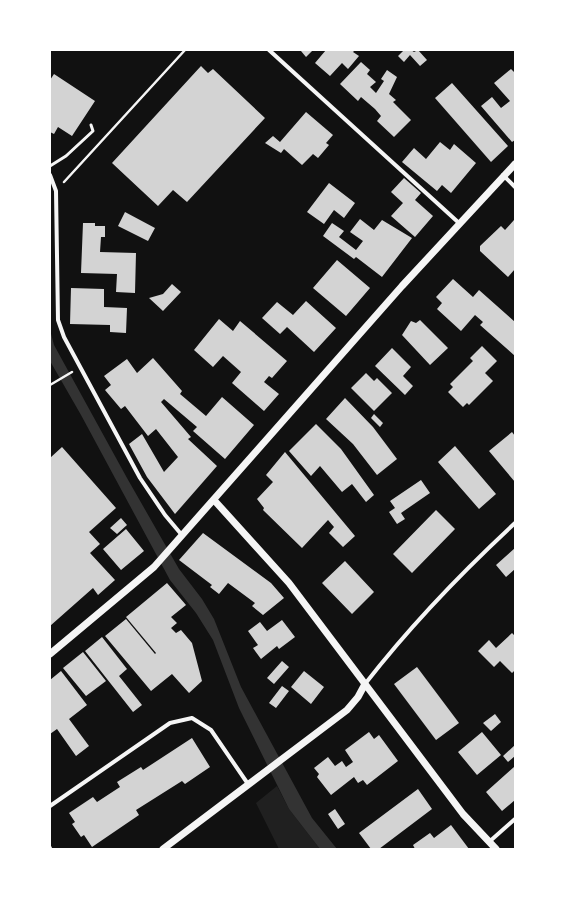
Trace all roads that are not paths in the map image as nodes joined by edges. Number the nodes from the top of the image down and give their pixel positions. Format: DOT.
graph roads {
  1 [pos="269,50"];
  2 [pos="91,125"];
  3 [pos="515,164"];
  4 [pos="50,166"];
  5 [pos="50,175"];
  6 [pos="503,175"];
  7 [pos="515,187"];
  8 [pos="459,223"];
  9 [pos="214,500"];
  10 [pos="515,523"];
  11 [pos="182,534"];
  12 [pos="50,654"];
  13 [pos="365,684"];
  14 [pos="248,784"];
  15 [pos="50,806"];
  16 [pos="515,819"];
  17 [pos="489,842"];
  18 [pos="163,849"];
  19 [pos="496,849"];
  1 -- 8 [label="street"];
  2 -- 4 [label="lane"];
  3 -- 6 [label="street"];
  5 -- 11 [label="street"];
  6 -- 7 [label="street"];
  6 -- 8 [label="street"];
  8 -- 9 [label="street"];
  9 -- 11 [label="street"];
  9 -- 13 [label="street"];
  10 -- 13 [label="street"];
  11 -- 12 [label="street"];
  13 -- 14 [label="street"];
  13 -- 17 [label="street"];
  14 -- 15 [label="street"];
  14 -- 18 [label="street"];
  16 -- 17 [label="street"];
  17 -- 19 [label="street"];
}
